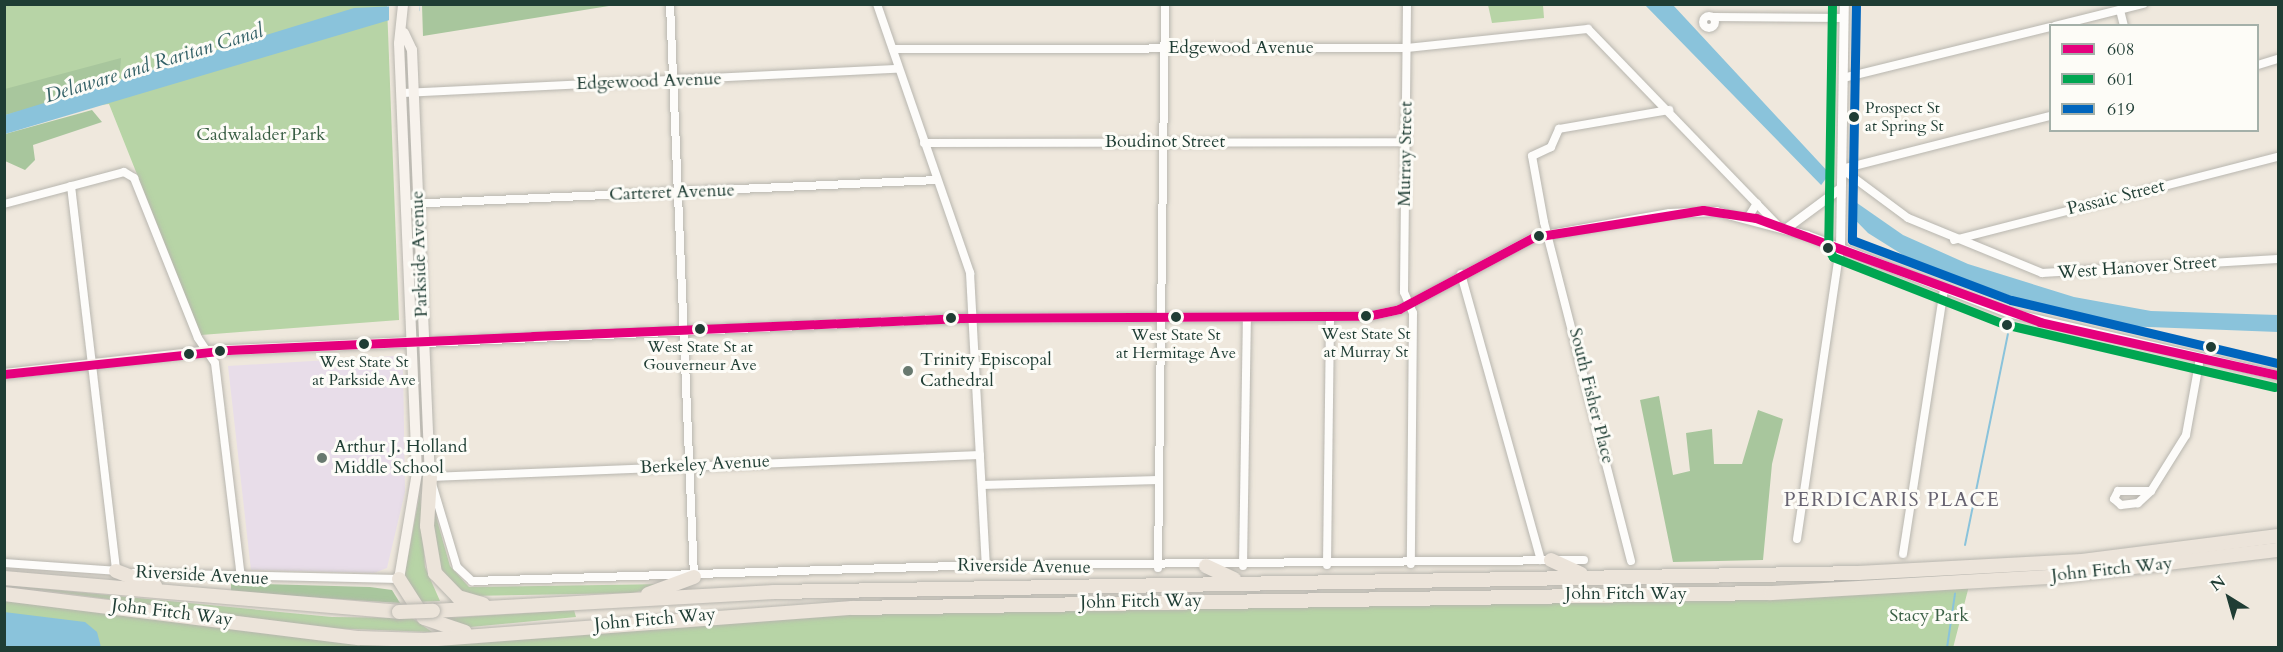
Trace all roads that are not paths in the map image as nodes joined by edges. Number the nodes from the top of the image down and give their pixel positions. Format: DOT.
graph roads {
  1 [pos="403,4"];
  2 [pos="670,4"];
  3 [pos="878,4"];
  4 [pos="1165,4"];
  5 [pos="1407,4"];
  6 [pos="1844,4"];
  7 [pos="2143,4"];
  8 [pos="2120,10"];
  9 [pos="1713,17"];
  10 [pos="1844,18"];
  11 [pos="2063,24"];
  12 [pos="2124,24"];
  13 [pos="2049,27"];
  14 [pos="404,33"];
  15 [pos="1406,48"];
  16 [pos="892,49"];
  17 [pos="1164,49"];
  18 [pos="2278,59"];
  19 [pos="2259,65"];
  20 [pos="896,69"];
  21 [pos="1843,78"];
  22 [pos="673,83"];
  23 [pos="402,93"];
  24 [pos="413,93"];
  25 [pos="1669,110"];
  26 [pos="2049,116"];
  27 [pos="1162,142"];
  28 [pos="1406,142"];
  29 [pos="924,143"];
  30 [pos="2278,157"];
  31 [pos="1842,169"];
  32 [pos="937,180"];
  33 [pos="71,186"];
  34 [pos="1840,187"];
  35 [pos="678,193"];
  36 [pos="1757,203"];
  37 [pos="4,204"];
  38 [pos="412,204"];
  39 [pos="1749,216"];
  40 [pos="1776,224"];
  41 [pos="1786,228"];
  42 [pos="1548,233"];
  43 [pos="1954,240"];
  44 [pos="1840,248"];
  45 [pos="2278,259"];
  46 [pos="1461,274"];
  47 [pos="1944,288"];
  48 [pos="1408,304"];
  49 [pos="1160,315"];
  50 [pos="1246,317"];
  51 [pos="975,318"];
  52 [pos="1330,318"];
  53 [pos="684,330"];
  54 [pos="424,342"];
  55 [pos="412,343"];
  56 [pos="208,351"];
  57 [pos="2200,358"];
  58 [pos="91,364"];
  59 [pos="4,374"];
  60 [pos="2278,375"];
  61 [pos="980,455"];
  62 [pos="689,466"];
  63 [pos="430,477"];
  64 [pos="1158,480"];
  65 [pos="982,485"];
  66 [pos="2151,491"];
  67 [pos="2278,536"];
  68 [pos="1797,539"];
  69 [pos="2278,550"];
  70 [pos="1904,554"];
  71 [pos="1546,560"];
  72 [pos="1584,560"];
  73 [pos="1631,561"];
  74 [pos="4,563"];
  75 [pos="1411,564"];
  76 [pos="1327,565"];
  77 [pos="986,566"];
  78 [pos="1243,566"];
  79 [pos="1206,567"];
  80 [pos="1158,568"];
  81 [pos="116,571"];
  82 [pos="694,577"];
  83 [pos="1589,577"];
  84 [pos="4,578"];
  85 [pos="465,578"];
  86 [pos="241,579"];
  87 [pos="399,579"];
  88 [pos="1248,582"];
  89 [pos="4,594"];
  90 [pos="210,598"];
  91 [pos="632,600"];
  92 [pos="500,608"];
  93 [pos="548,630"];
  1 -- 14 [label="main road, Parkside Avenue"];
  2 -- 22 [label="street"];
  3 -- 16 [label="street"];
  4 -- 17 [label="street"];
  5 -- 15 [label="street, Murray Street"];
  6 -- 10 [label="street"];
  7 -- 8 [label="street"];
  8 -- 11 [label="street"];
  8 -- 12 [label="street"];
  9 -- 10 [label="street"];
  10 -- 21 [label="street"];
  13 -- 21 [label="street"];
  14 -- 23 [label="main road, Parkside Avenue"];
  14 -- 24 [label="main road, Parkside Avenue"];
  15 -- 17 [label="street, Edgewood Avenue"];
  15 -- 25 [label="street, Edgewood Avenue"];
  15 -- 28 [label="street, Murray Street"];
  16 -- 17 [label="street, Edgewood Avenue"];
  16 -- 20 [label="street"];
  17 -- 27 [label="street"];
  18 -- 19 [label="street"];
  20 -- 22 [label="street, Edgewood Avenue"];
  20 -- 29 [label="street"];
  21 -- 31 [label="street"];
  22 -- 24 [label="street, Edgewood Avenue"];
  22 -- 35 [label="street"];
  23 -- 24 [label="street, Edgewood Avenue"];
  23 -- 38 [label="main road, Parkside Avenue"];
  24 -- 38 [label="main road, Parkside Avenue"];
  25 -- 36 [label="street"];
  25 -- 42 [label="street, South Fisher Place"];
  26 -- 31 [label="street"];
  27 -- 28 [label="street, Boudinot Street"];
  27 -- 29 [label="street, Boudinot Street"];
  27 -- 49 [label="street"];
  28 -- 48 [label="street, Murray Street"];
  29 -- 32 [label="street"];
  30 -- 43 [label="street, Passaic Street"];
  31 -- 34 [label="street"];
  31 -- 43 [label="street, West Hanover Street"];
  32 -- 35 [label="street, Carteret Avenue"];
  32 -- 51 [label="street"];
  33 -- 37 [label="street"];
  33 -- 56 [label="street"];
  33 -- 58 [label="street"];
  34 -- 41 [label="street"];
  34 -- 44 [label="street"];
  35 -- 38 [label="street, Carteret Avenue"];
  35 -- 53 [label="street"];
  36 -- 39 [label="street"];
  36 -- 40 [label="street"];
  38 -- 54 [label="main road, Parkside Avenue"];
  38 -- 55 [label="main road, Parkside Avenue"];
  39 -- 40 [label="street"];
  39 -- 42 [label="street"];
  40 -- 41 [label="street"];
  41 -- 44 [label="street"];
  42 -- 46 [label="street"];
  42 -- 73 [label="street, South Fisher Place"];
  43 -- 45 [label="street, West Hanover Street"];
  44 -- 47 [label="street"];
  44 -- 68 [label="street"];
  46 -- 48 [label="street"];
  46 -- 71 [label="street"];
  47 -- 57 [label="street"];
  47 -- 70 [label="street"];
  48 -- 52 [label="street"];
  48 -- 75 [label="street, Murray Street"];
  49 -- 50 [label="street"];
  49 -- 51 [label="street"];
  49 -- 64 [label="street"];
  50 -- 52 [label="street"];
  50 -- 78 [label="street"];
  51 -- 53 [label="street"];
  51 -- 61 [label="street"];
  52 -- 76 [label="street"];
  53 -- 54 [label="street"];
  53 -- 62 [label="street"];
  54 -- 55 [label="main road"];
  54 -- 63 [label="main road, Parkside Avenue"];
  55 -- 56 [label="main road"];
  55 -- 87 [label="main road, Parkside Avenue"];
  56 -- 58 [label="main road"];
  56 -- 86 [label="street"];
  57 -- 60 [label="street"];
  57 -- 66 [label="street"];
  58 -- 59 [label="main road"];
  58 -- 81 [label="street"];
  61 -- 62 [label="street, Berkeley Avenue"];
  61 -- 65 [label="street"];
  62 -- 63 [label="street, Berkeley Avenue"];
  62 -- 82 [label="street"];
  63 -- 85 [label="street, Parkside Avenue"];
  63 -- 92 [label="highway"];
  64 -- 65 [label="street"];
  64 -- 80 [label="street"];
  65 -- 77 [label="street"];
  67 -- 83 [label="highway, John Fitch Way"];
  69 -- 93 [label="highway, John Fitch Way"];
  71 -- 72 [label="street, Riverside Avenue"];
  71 -- 75 [label="street, Riverside Avenue"];
  71 -- 83 [label="highway"];
  74 -- 81 [label="street, Riverside Avenue"];
  75 -- 76 [label="street, Riverside Avenue"];
  76 -- 78 [label="street, Riverside Avenue"];
  77 -- 80 [label="street, Riverside Avenue"];
  77 -- 82 [label="street, Riverside Avenue"];
  78 -- 79 [label="street, Riverside Avenue"];
  79 -- 80 [label="street, Riverside Avenue"];
  79 -- 88 [label="highway"];
  81 -- 86 [label="street, Riverside Avenue"];
  81 -- 90 [label="highway"];
  82 -- 85 [label="street, Riverside Avenue"];
  82 -- 91 [label="highway"];
  83 -- 88 [label="highway, John Fitch Way"];
  84 -- 90 [label="highway, John Fitch Way"];
  86 -- 87 [label="street, Riverside Avenue"];
  87 -- 93 [label="highway"];
  88 -- 91 [label="highway, John Fitch Way"];
  89 -- 93 [label="highway, John Fitch Way"];
  90 -- 92 [label="highway, John Fitch Way, bridge"];
  91 -- 92 [label="highway, John Fitch Way"];
}
